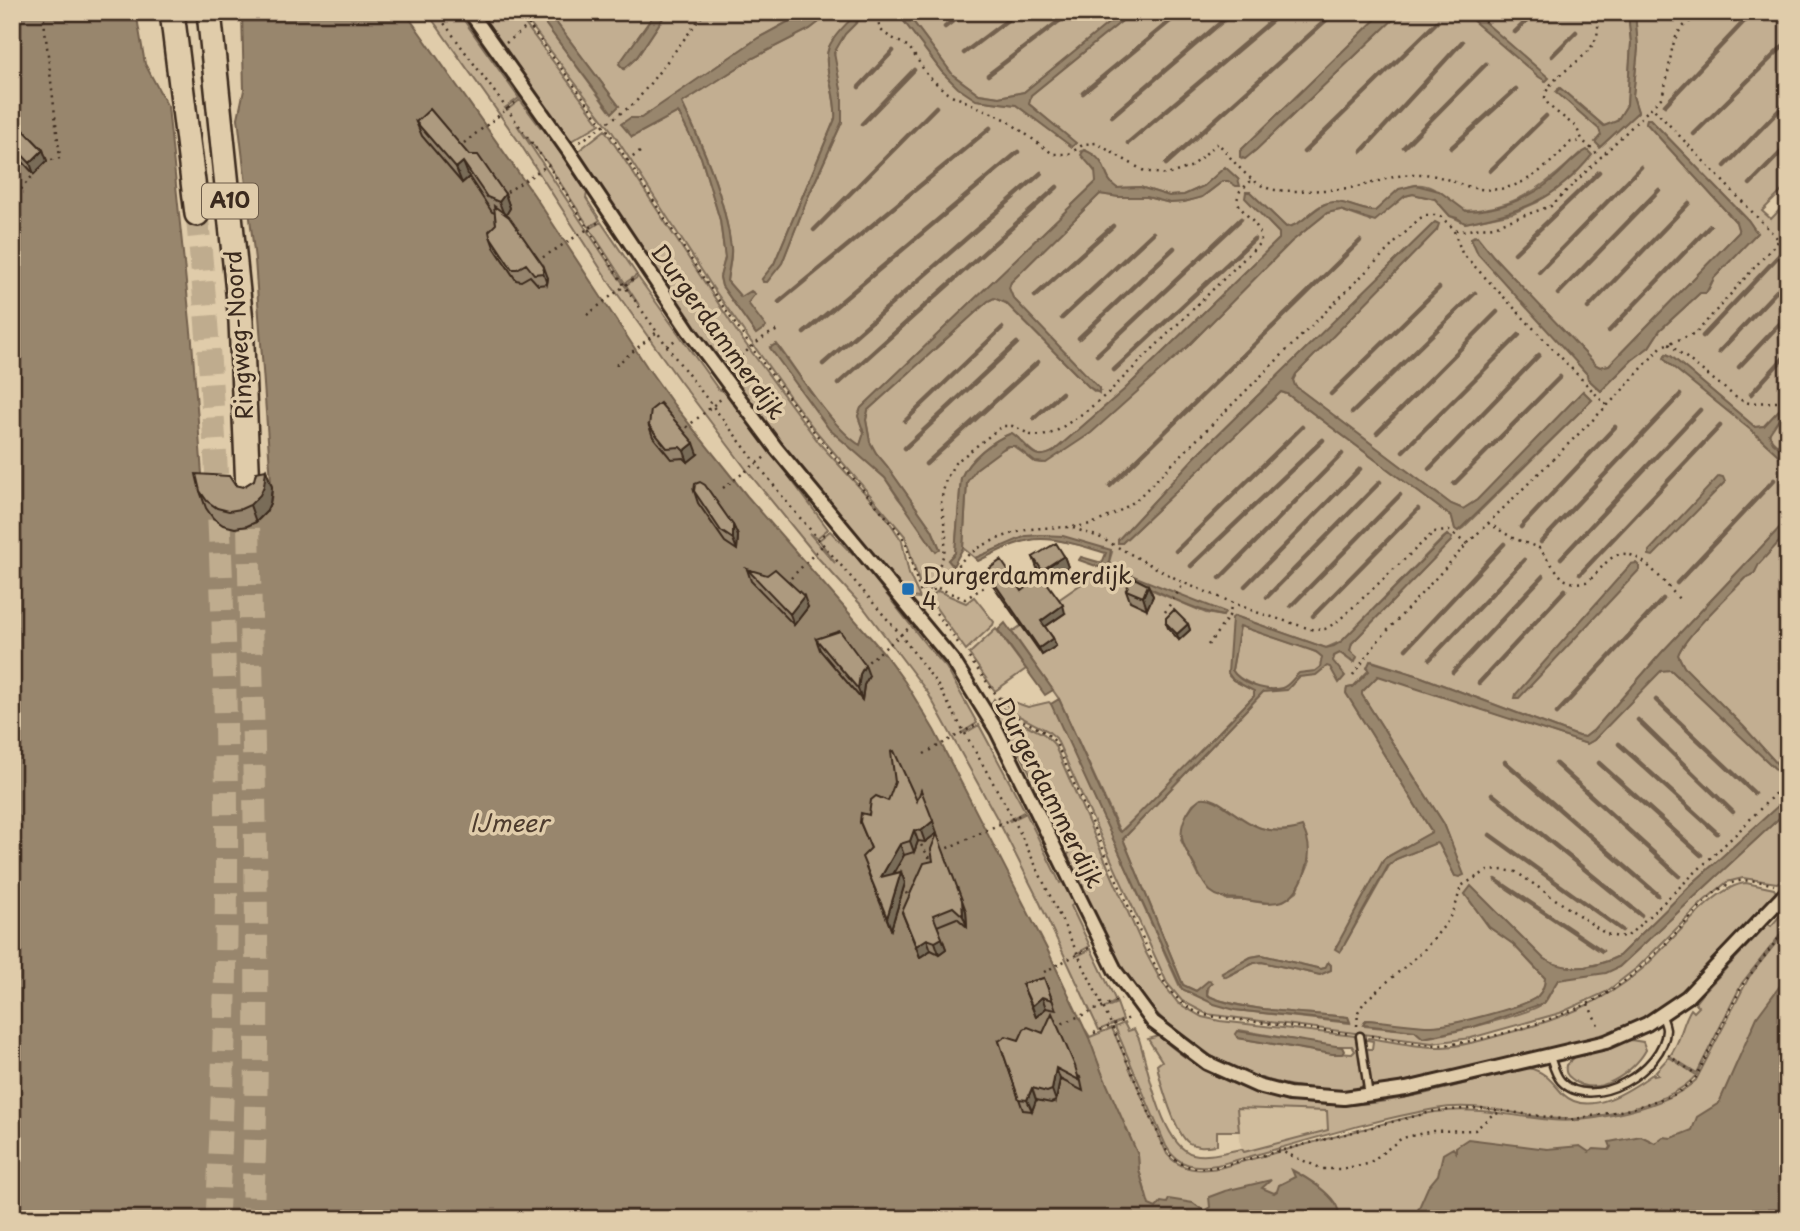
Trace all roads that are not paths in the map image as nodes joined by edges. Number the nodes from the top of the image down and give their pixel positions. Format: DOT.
graph roads {
  1 [pos="172,12"];
  2 [pos="209,12"];
  3 [pos="470,12"];
  4 [pos="197,214"];
  5 [pos="248,491"];
  6 [pos="1782,888"];
  7 [pos="1662,1015"];
  8 [pos="1359,1035"];
  9 [pos="1550,1056"];
  10 [pos="1369,1096"];
  1 -- 4 [label="highway, A10"];
  2 -- 5 [label="highway, Ringweg-Noord / A10"];
  3 -- 10 [label="street, Durgerdammerdijk"];
  6 -- 7 [label="street, Durgerdammerdijk"];
  7 -- 9 [label="street, Durgerdammerdijk"];
  7 -- 9 [label="lane"];
  8 -- 10 [label="lane"];
  9 -- 10 [label="street, Durgerdammerdijk"];
}
